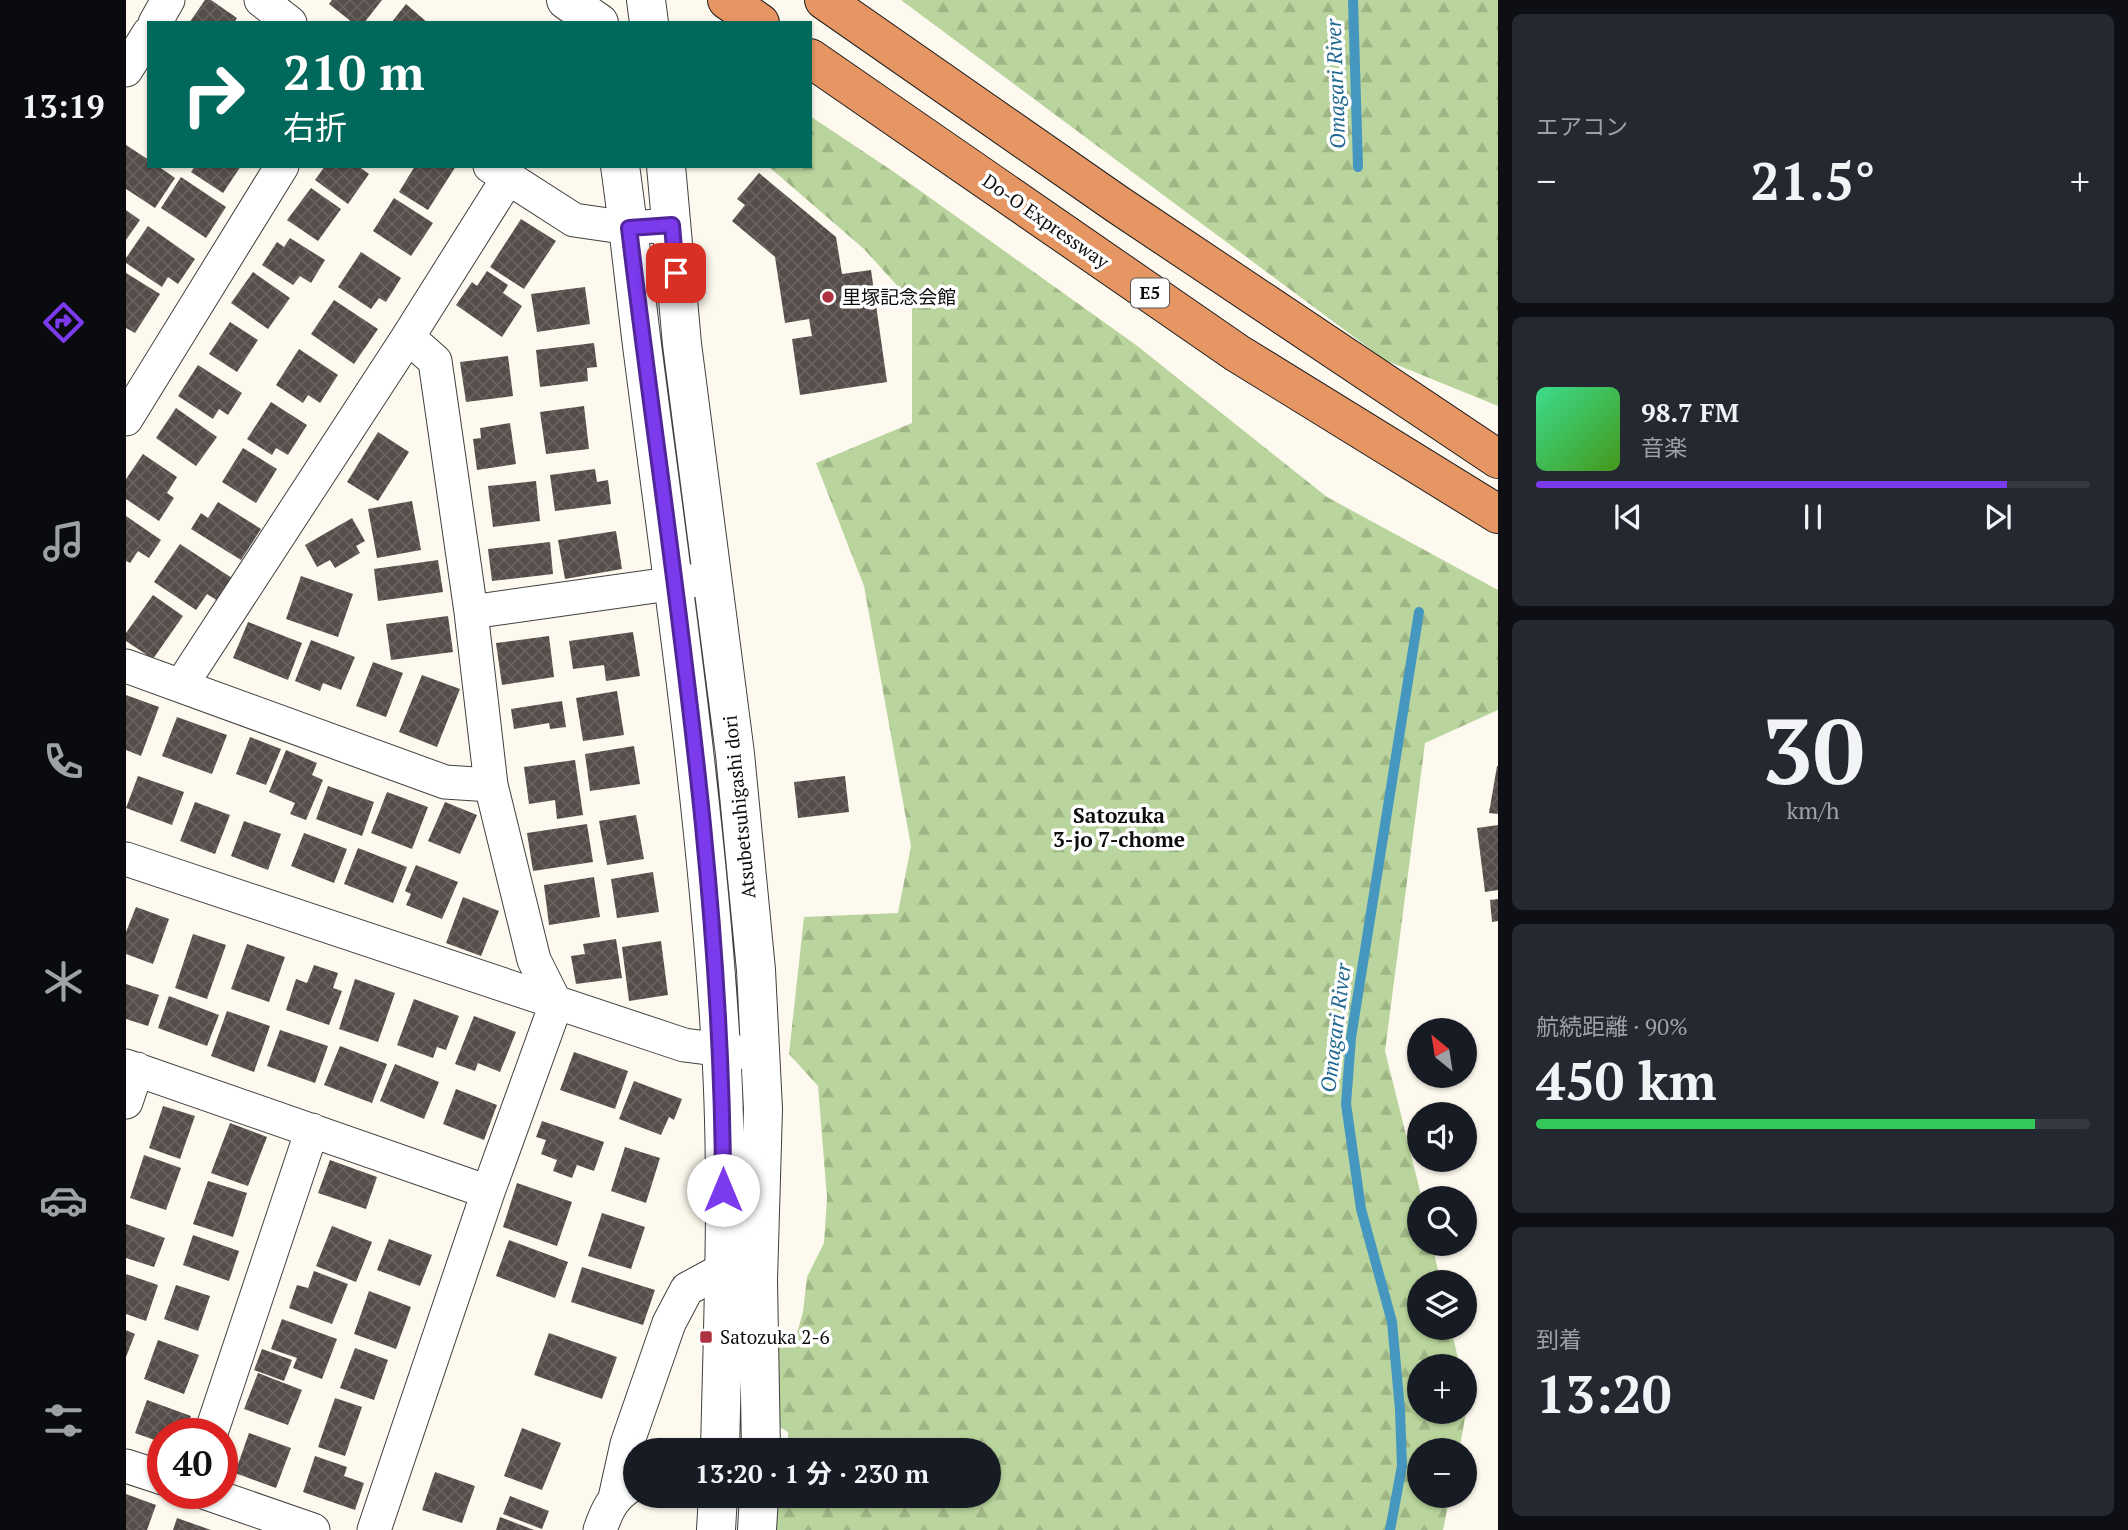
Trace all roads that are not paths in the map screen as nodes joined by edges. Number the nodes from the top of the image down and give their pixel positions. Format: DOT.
graph roads {
  1 [pos="168,0"];
  2 [pos="261,0"];
  3 [pos="566,0"];
  4 [pos="598,0"];
  5 [pos="646,0"];
  6 [pos="727,0"];
  7 [pos="824,0"];
  8 [pos="156,21"];
  9 [pos="287,21"];
  10 [pos="597,21"];
  11 [pos="600,21"];
  12 [pos="649,21"];
  13 [pos="757,21"];
  14 [pos="147,36"];
  15 [pos="812,59"];
  16 [pos="126,70"];
  17 [pos="281,168"];
  18 [pos="621,168"];
  19 [pos="666,168"];
  20 [pos="499,172"];
  21 [pos="672,225"];
  22 [pos="629,228"];
  23 [pos="408,337"];
  24 [pos="126,419"];
  25 [pos="1498,459"];
  26 [pos="1498,514"];
  27 [pos="712,578"];
  28 [pos="675,583"];
  29 [pos="471,612"];
  30 [pos="126,666"];
  31 [pos="182,684"];
  32 [pos="491,785"];
  33 [pos="126,859"];
  34 [pos="556,1004"];
  35 [pos="721,1050"];
  36 [pos="761,1054"];
  37 [pos="131,1067"];
  38 [pos="126,1101"];
  39 [pos="312,1130"];
  40 [pos="488,1192"];
  41 [pos="724,1269"];
  42 [pos="216,1418"];
  43 [pos="629,1438"];
  44 [pos="720,1438"];
  45 [pos="761,1438"];
  46 [pos="126,1466"];
  47 [pos="147,1473"];
  48 [pos="623,1492"];
  49 [pos="238,1504"];
  50 [pos="717,1508"];
  51 [pos="758,1508"];
  52 [pos="313,1530"];
  53 [pos="374,1530"];
  54 [pos="600,1530"];
  55 [pos="716,1530"];
  56 [pos="757,1530"];
  1 -- 8 [label="street"];
  2 -- 9 [label="street"];
  3 -- 10 [label="street"];
  4 -- 11 [label="street"];
  5 -- 12 [label="street"];
  6 -- 13 [label="highway"];
  7 -- 25 [label="highway"];
  14 -- 16 [label="street"];
  15 -- 26 [label="highway, Do-O Expressway / E5"];
  17 -- 24 [label="street"];
  18 -- 22 [label="street, Atsubetsuhigashi dori"];
  19 -- 21 [label="street, Atsubetsuhigashi dori"];
  20 -- 22 [label="street"];
  20 -- 23 [label="street"];
  21 -- 22 [label="street"];
  21 -- 27 [label="street, Atsubetsuhigashi dori"];
  22 -- 28 [label="street, Atsubetsuhigashi dori"];
  23 -- 29 [label="street"];
  23 -- 31 [label="street"];
  27 -- 28 [label="street"];
  27 -- 36 [label="street, Atsubetsuhigashi dori"];
  28 -- 29 [label="street"];
  28 -- 35 [label="street, Atsubetsuhigashi dori"];
  29 -- 32 [label="street"];
  30 -- 31 [label="street"];
  31 -- 32 [label="street"];
  32 -- 34 [label="street"];
  33 -- 34 [label="street"];
  34 -- 35 [label="street"];
  34 -- 40 [label="street"];
  35 -- 36 [label="street"];
  35 -- 41 [label="street, Atsubetsuhigashi dori"];
  36 -- 45 [label="street, Atsubetsuhigashi dori"];
  37 -- 38 [label="street"];
  37 -- 39 [label="street"];
  39 -- 40 [label="street"];
  39 -- 42 [label="street"];
  40 -- 53 [label="street"];
  41 -- 43 [label="street"];
  41 -- 44 [label="street, Atsubetsuhigashi dori"];
  46 -- 47 [label="street"];
  48 -- 54 [label="street"];
  49 -- 52 [label="street"];
  50 -- 55 [label="street"];
  51 -- 56 [label="street"];
}
